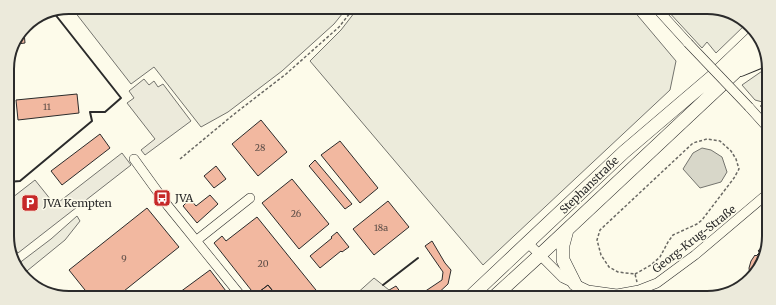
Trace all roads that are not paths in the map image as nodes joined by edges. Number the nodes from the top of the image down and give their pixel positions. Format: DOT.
graph roads {
  1 [pos="662,14"];
  2 [pos="752,39"];
  3 [pos="759,50"];
  4 [pos="761,59"];
  5 [pos="740,68"];
  6 [pos="762,121"];
  7 [pos="134,159"];
  8 [pos="250,198"];
  9 [pos="762,198"];
  10 [pos="567,230"];
  11 [pos="197,240"];
  12 [pos="528,243"];
  13 [pos="540,255"];
  14 [pos="575,284"];
  15 [pos="238,291"];
  16 [pos="476,291"];
  17 [pos="501,291"];
  18 [pos="595,291"];
  19 [pos="634,291"];
  1 -- 6 [label="street, bridge"];
  2 -- 12 [label="main road, Stephanstraße"];
  3 -- 5 [label="main road, Stephanstraße"];
  4 -- 5 [label="highway"];
  5 -- 10 [label="main road, Stephanstraße"];
  7 -- 11 [label="street"];
  8 -- 11 [label="street"];
  9 -- 19 [label="street, Georg-Krug-Straße"];
  10 -- 13 [label="main road, Stephanstraße"];
  10 -- 14 [label="main road"];
  11 -- 15 [label="street"];
  12 -- 13 [label="street, Georg-Krug-Straße"];
  12 -- 16 [label="main road, Stephanstraße"];
  13 -- 14 [label="street, Georg-Krug-Straße"];
  13 -- 17 [label="main road, Stephanstraße"];
  14 -- 18 [label="street, Georg-Krug-Straße"];
}
